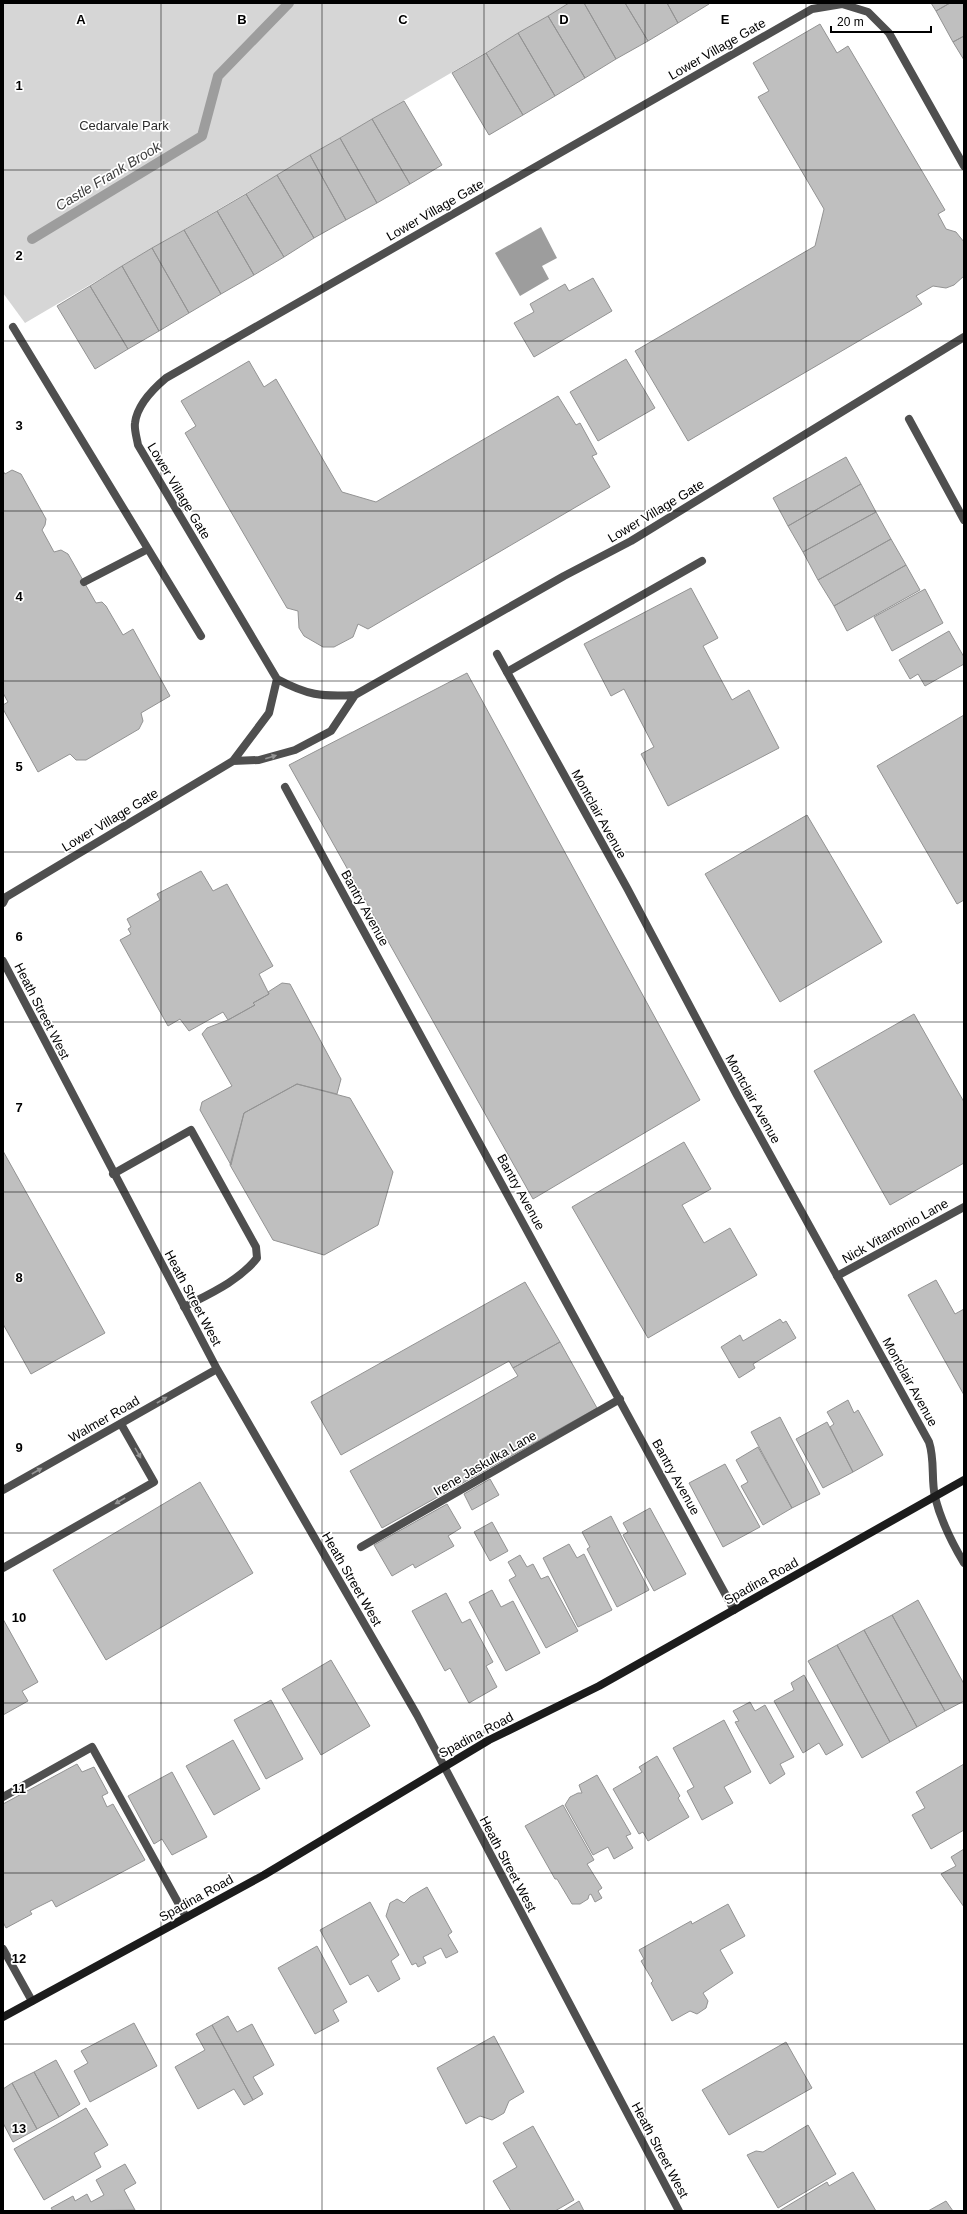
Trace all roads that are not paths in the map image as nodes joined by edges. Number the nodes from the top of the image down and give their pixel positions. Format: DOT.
graph roads {
  1 [pos="964,166"];
  2 [pos="13,327"];
  3 [pos="964,337"];
  4 [pos="909,419"];
  5 [pos="964,520"];
  6 [pos="148,549"];
  7 [pos="702,561"];
  8 [pos="84,582"];
  9 [pos="201,636"];
  10 [pos="497,654"];
  11 [pos="507,672"];
  12 [pos="277,679"];
  13 [pos="355,695"];
  14 [pos="233,761"];
  15 [pos="285,787"];
  16 [pos="3,903"];
  17 [pos="3,961"];
  18 [pos="113,1174"];
  19 [pos="964,1207"];
  20 [pos="837,1276"];
  21 [pos="184,1307"];
  22 [pos="217,1369"];
  23 [pos="620,1399"];
  24 [pos="121,1424"];
  25 [pos="964,1480"];
  26 [pos="3,1490"];
  27 [pos="935,1497"];
  28 [pos="361,1547"];
  29 [pos="964,1563"];
  30 [pos="3,1568"];
  31 [pos="734,1610"];
  32 [pos="445,1766"];
  33 [pos="3,1797"];
  34 [pos="186,1917"];
  35 [pos="3,1948"];
  36 [pos="32,2001"];
  37 [pos="3,2017"];
  38 [pos="679,2211"];
  1 -- 12 [label="street, Lower Village Gate"];
  2 -- 6 [label="street"];
  3 -- 13 [label="street, Lower Village Gate"];
  4 -- 5 [label="street"];
  6 -- 8 [label="street"];
  6 -- 9 [label="street"];
  7 -- 11 [label="street"];
  10 -- 11 [label="street, Montclair Avenue"];
  11 -- 20 [label="street, Montclair Avenue"];
  12 -- 13 [label="street, Lower Village Gate"];
  12 -- 14 [label="street, Lower Village Gate"];
  14 -- 13 [label="street, Lower Village Gate, one-way"];
  14 -- 16 [label="street, Lower Village Gate"];
  15 -- 23 [label="street, Bantry Avenue"];
  17 -- 18 [label="street, Heath Street West"];
  18 -- 21 [label="street, Heath Street West"];
  18 -- 21 [label="street"];
  19 -- 20 [label="street, Nick Vitantonio Lane"];
  20 -- 27 [label="street, Montclair Avenue"];
  21 -- 22 [label="street, Heath Street West"];
  24 -- 22 [label="street, Walmer Road, one-way"];
  22 -- 32 [label="street, Heath Street West"];
  23 -- 28 [label="street, Irene Jaskulka Lane"];
  23 -- 31 [label="street, Bantry Avenue"];
  26 -- 24 [label="street, Walmer Road, one-way"];
  24 -- 30 [label="street, one-way"];
  25 -- 27 [label="street, Spadina Road"];
  27 -- 29 [label="street, Montclair Avenue"];
  27 -- 31 [label="street, Spadina Road"];
  31 -- 32 [label="street, Spadina Road"];
  32 -- 34 [label="street, Spadina Road"];
  32 -- 38 [label="street, Heath Street West"];
  33 -- 34 [label="street"];
  34 -- 36 [label="street, Spadina Road"];
  35 -- 36 [label="street"];
  36 -- 37 [label="street, Spadina Road"];
}
